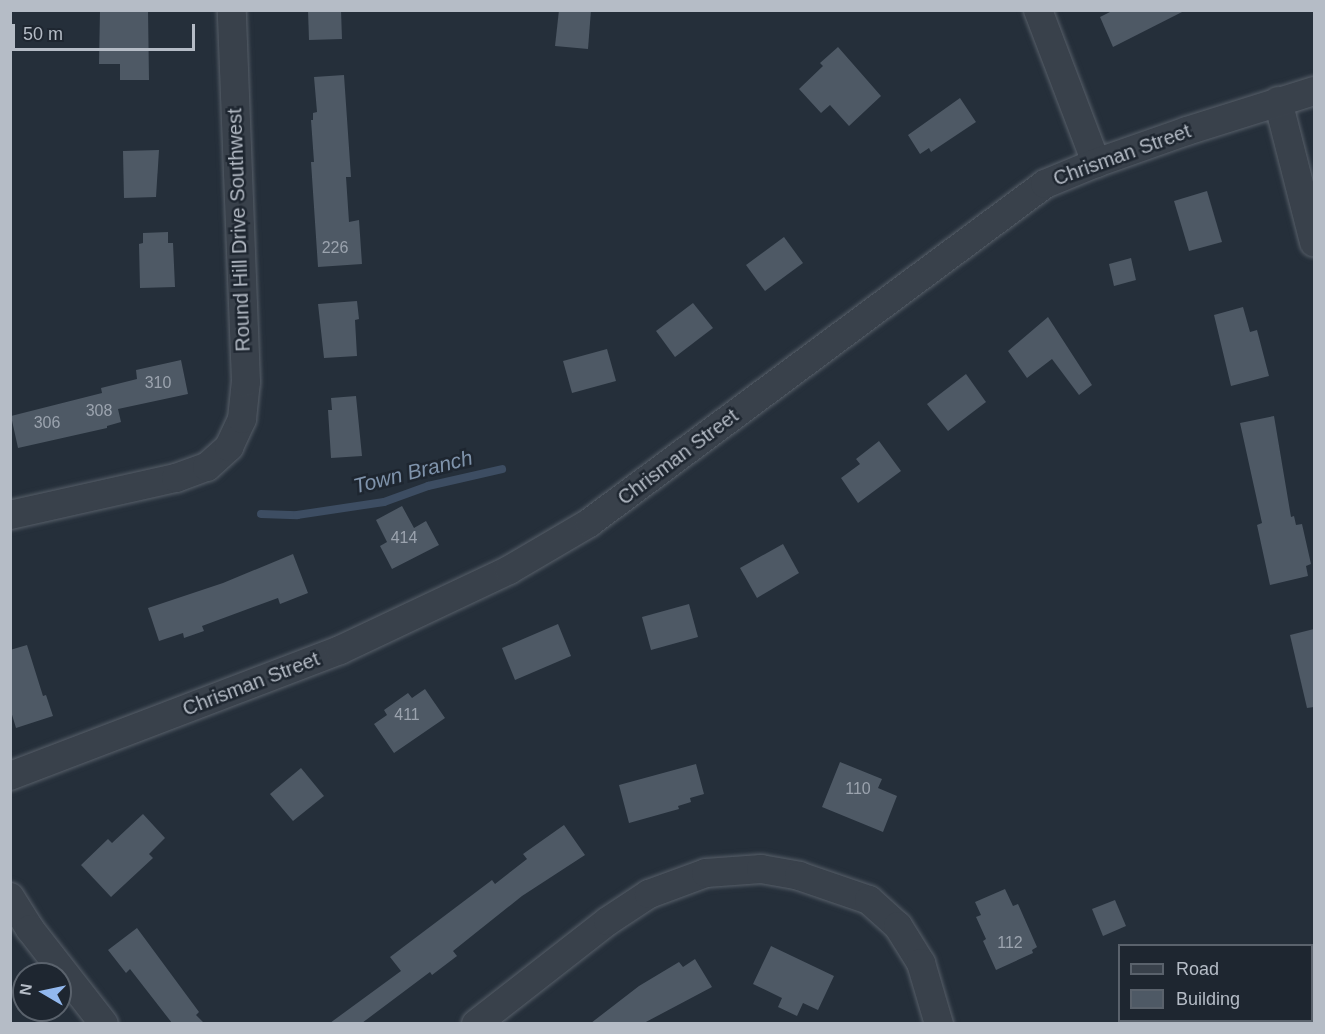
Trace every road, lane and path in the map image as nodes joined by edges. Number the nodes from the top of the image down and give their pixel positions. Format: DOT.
graph roads {
  1 [pos="232,10"];
  2 [pos="1038,10"];
  3 [pos="1314,91"];
  4 [pos="1278,101"];
  5 [pos="1096,162"];
  6 [pos="1314,242"];
  7 [pos="10,515"];
  8 [pos="10,776"];
  9 [pos="10,897"];
  10 [pos="20,936"];
  11 [pos="104,1023"];
  12 [pos="476,1023"];
  13 [pos="939,1023"];
  1 -- 7 [label="street, Round Hill Drive Southwest"];
  2 -- 5 [label="street"];
  3 -- 4 [label="street, Chrisman Street"];
  4 -- 5 [label="street, Chrisman Street"];
  4 -- 6 [label="street"];
  5 -- 8 [label="street, Chrisman Street"];
  9 -- 10 [label="street"];
  10 -- 11 [label="street"];
  12 -- 13 [label="street"];
}
